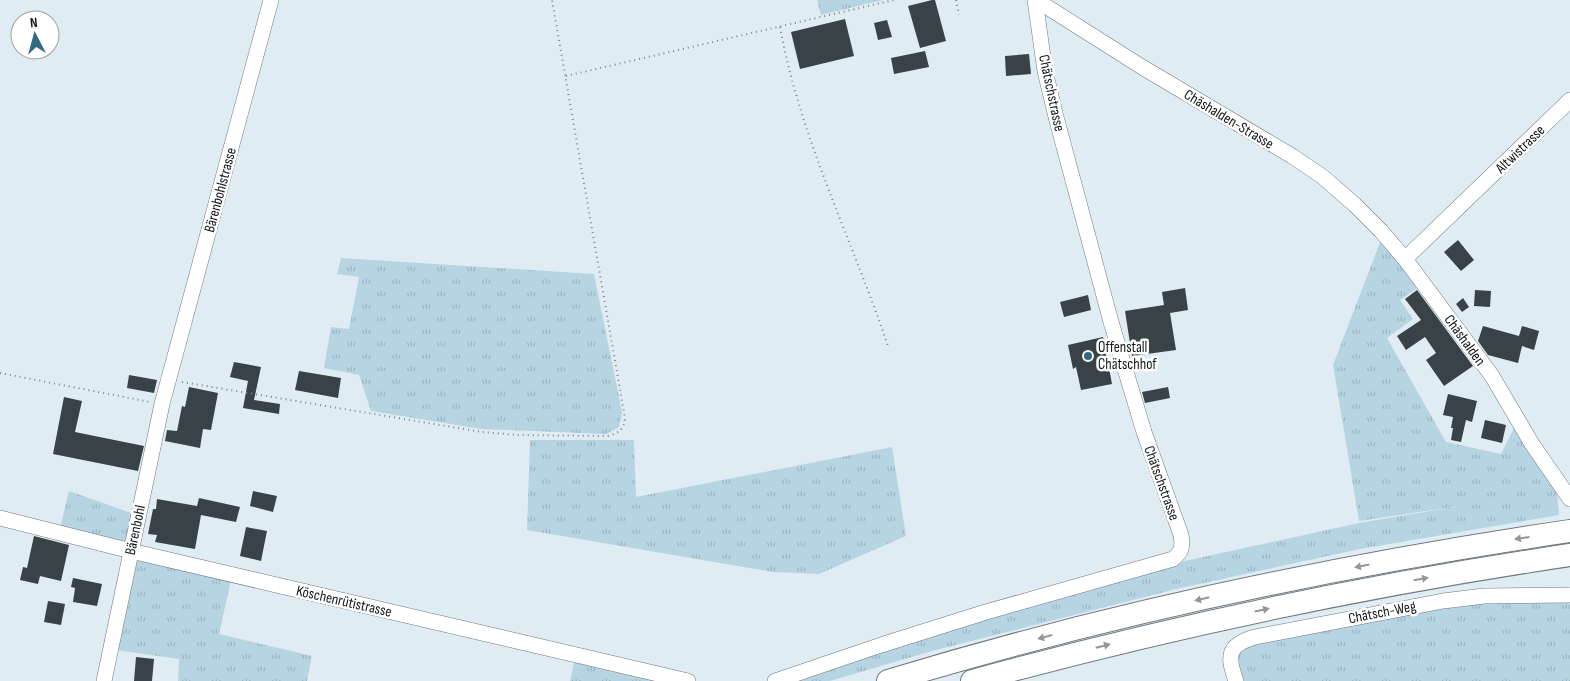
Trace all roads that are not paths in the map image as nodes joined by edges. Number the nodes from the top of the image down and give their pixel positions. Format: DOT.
graph roads {
  1 [pos="271,0"];
  2 [pos="1035,0"];
  3 [pos="1570,100"];
  4 [pos="1405,259"];
  5 [pos="169,380"];
  6 [pos="1570,499"];
  7 [pos="0,518"];
  8 [pos="1570,532"];
  9 [pos="131,552"];
  10 [pos="1570,555"];
  11 [pos="1570,595"];
  12 [pos="104,681"];
  13 [pos="688,681"];
  14 [pos="775,681"];
  15 [pos="888,681"];
  16 [pos="972,681"];
  17 [pos="1236,681"];
  1 -- 5 [label="street, Bärenbohlstrasse"];
  2 -- 4 [label="street, Chäshalden-Strasse"];
  2 -- 14 [label="street, Chätschstrasse"];
  3 -- 4 [label="street, Altwistrasse"];
  4 -- 6 [label="street, Chäshalden"];
  5 -- 9 [label="street, Bärenbohl"];
  7 -- 9 [label="street, Köschenrütistrasse"];
  8 -- 15 [label="highway, one-way"];
  9 -- 12 [label="street, Bärenbohl"];
  9 -- 13 [label="street, Köschenrütistrasse"];
  16 -- 10 [label="highway, one-way"];
  11 -- 17 [label="street, Chätsch-Weg"];
}
